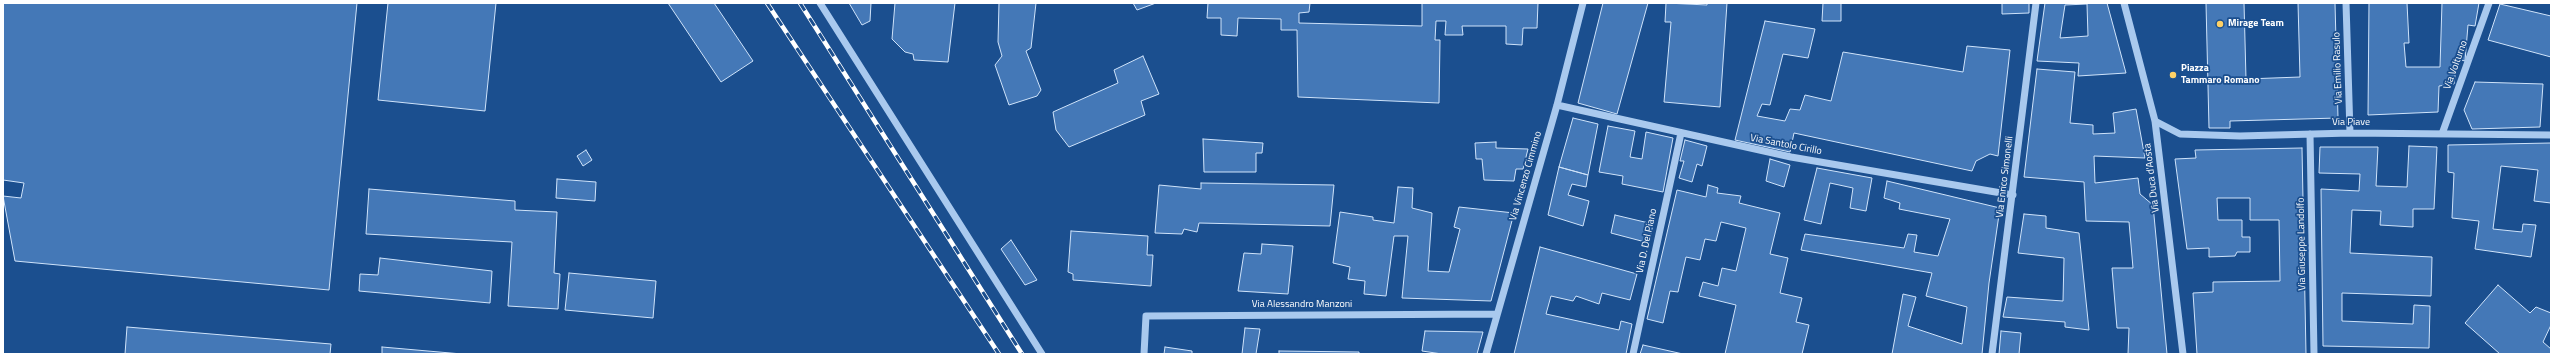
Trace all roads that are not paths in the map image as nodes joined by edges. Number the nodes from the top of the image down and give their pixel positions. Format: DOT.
graph roads {
  1 [pos="820,3"];
  2 [pos="1583,3"];
  3 [pos="2036,3"];
  4 [pos="2124,3"];
  5 [pos="2346,3"];
  6 [pos="2489,3"];
  7 [pos="1557,105"];
  8 [pos="2155,121"];
  9 [pos="1681,133"];
  10 [pos="2350,133"];
  11 [pos="2310,134"];
  12 [pos="2442,134"];
  13 [pos="2551,135"];
  14 [pos="2012,195"];
  15 [pos="1497,314"];
  16 [pos="1042,354"];
  17 [pos="1144,354"];
  18 [pos="1486,354"];
  19 [pos="1633,354"];
  20 [pos="1992,354"];
  21 [pos="2183,354"];
  22 [pos="2314,354"];
  1 -- 16 [label="street"];
  2 -- 7 [label="street, Via Vincenzo Cimmino"];
  3 -- 14 [label="street, Via Enrico Simonelli"];
  4 -- 8 [label="street, Via Duca d'Aosta"];
  5 -- 10 [label="street, Via Emilio Rasulo"];
  6 -- 12 [label="street, Via Volturno"];
  7 -- 9 [label="street, Via Santolo Cirillo"];
  7 -- 15 [label="street, Via Vincenzo Cimmino"];
  8 -- 11 [label="street, Via Piave"];
  8 -- 21 [label="street, Via Duca d'Aosta"];
  9 -- 14 [label="street, Via Santolo Cirillo"];
  9 -- 19 [label="street, Via D. Del Piano"];
  10 -- 11 [label="street, Via Piave"];
  10 -- 12 [label="street, Via Piave"];
  11 -- 22 [label="street, Via Giuseppe Landolfo"];
  12 -- 13 [label="street, Via Piave"];
  14 -- 20 [label="street, Via Enrico Simonelli"];
  15 -- 17 [label="street, Via Alessandro Manzoni"];
  15 -- 18 [label="street, Via Vincenzo Cimmino"];
}
